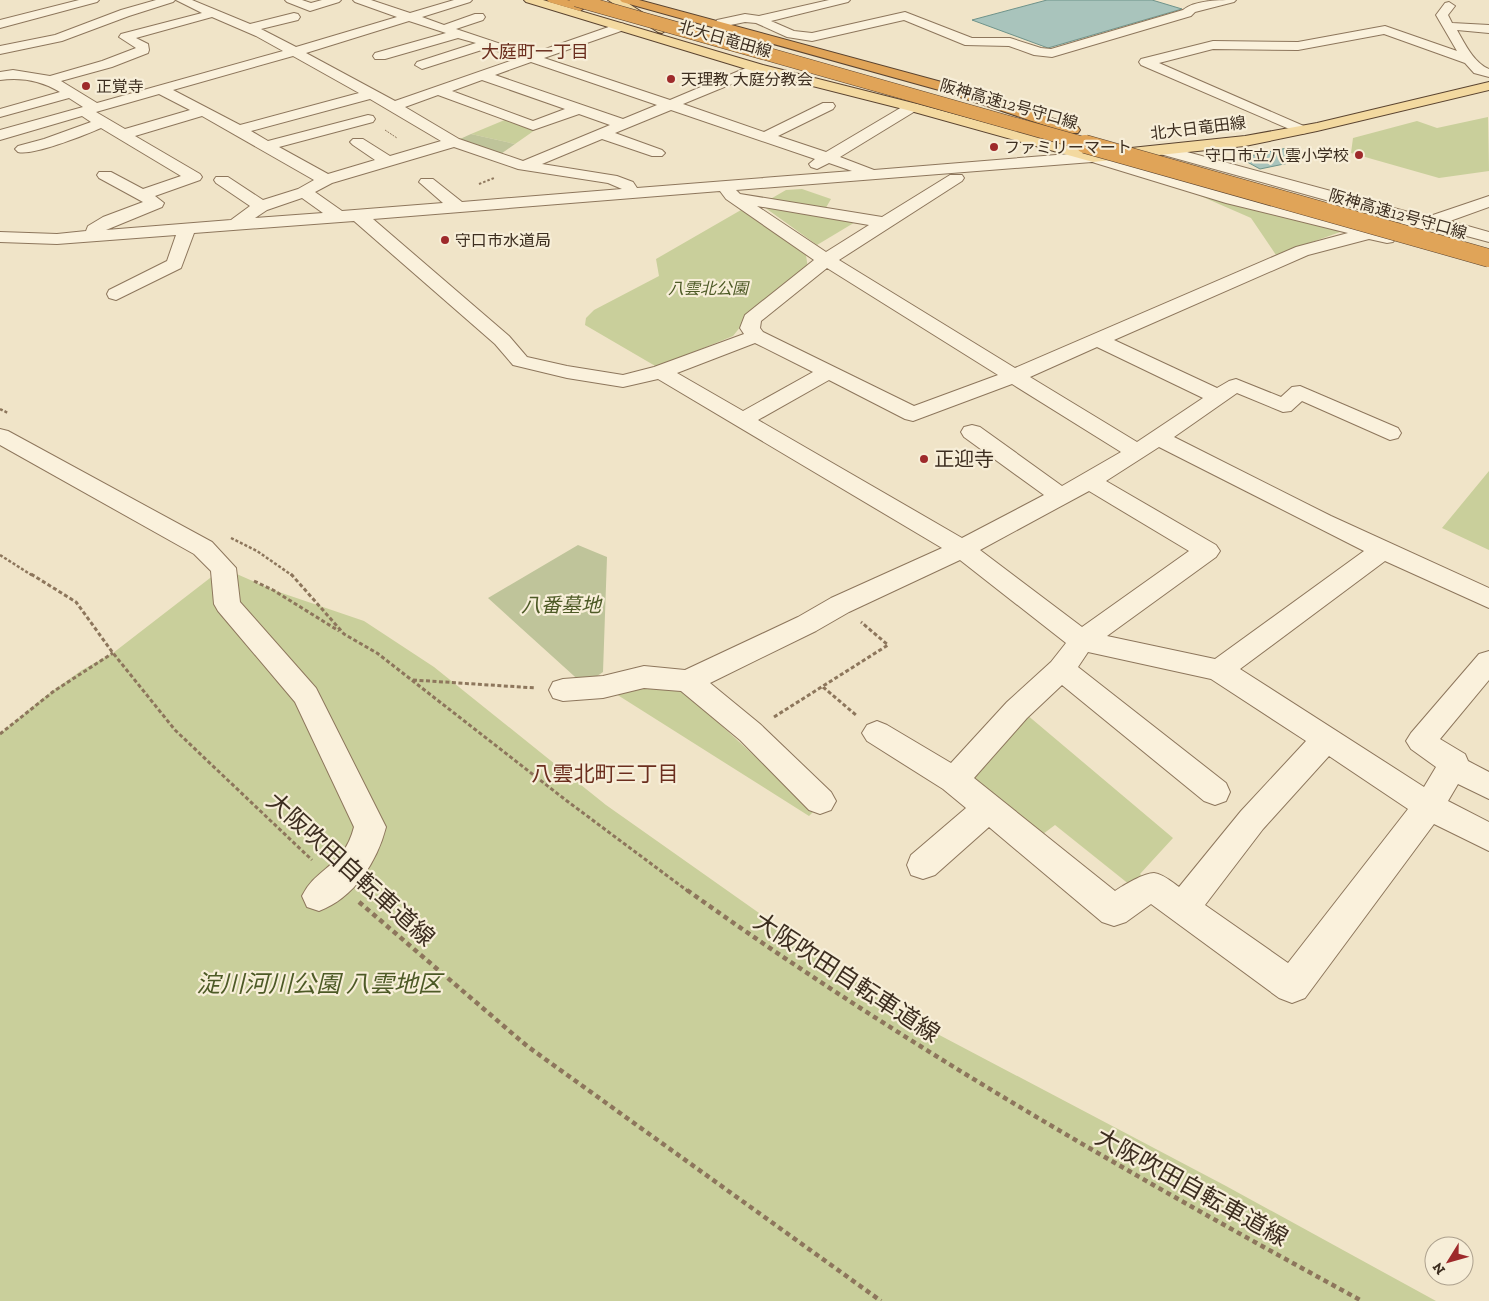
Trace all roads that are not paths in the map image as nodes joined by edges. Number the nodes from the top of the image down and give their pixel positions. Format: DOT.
graph roads {
  1 [pos="93,0"];
  2 [pos="169,0"];
  3 [pos="182,0"];
  4 [pos="291,0"];
  5 [pos="335,0"];
  6 [pos="359,0"];
  7 [pos="403,0"];
  8 [pos="466,0"];
  9 [pos="530,0"];
  10 [pos="553,0"];
  11 [pos="576,0"];
  12 [pos="602,0"];
  13 [pos="614,0"];
  14 [pos="626,0"];
  15 [pos="788,0"];
  16 [pos="844,0"];
  17 [pos="1230,0"];
  18 [pos="70,5"];
  19 [pos="1449,6"];
  20 [pos="379,7"];
  21 [pos="212,8"];
  22 [pos="809,8"];
  23 [pos="125,13"];
  24 [pos="294,17"];
  25 [pos="479,17"];
  26 [pos="103,18"];
  27 [pos="410,18"];
  28 [pos="759,20"];
  29 [pos="3,23"];
  30 [pos="722,23"];
  31 [pos="1448,26"];
  32 [pos="620,27"];
  33 [pos="156,28"];
  34 [pos="249,28"];
  35 [pos="443,29"];
  36 [pos="1489,29"];
  37 [pos="365,31"];
  38 [pos="458,34"];
  39 [pos="378,36"];
  40 [pos="110,37"];
  41 [pos="125,37"];
  42 [pos="24,40"];
  43 [pos="487,44"];
  44 [pos="70,47"];
  45 [pos="0,50"];
  46 [pos="294,52"];
  47 [pos="763,53"];
  48 [pos="332,56"];
  49 [pos="380,56"];
  50 [pos="531,59"];
  51 [pos="0,61"];
  52 [pos="1471,61"];
  53 [pos="114,62"];
  54 [pos="313,62"];
  55 [pos="422,65"];
  56 [pos="758,68"];
  57 [pos="221,72"];
  58 [pos="4,74"];
  59 [pos="1489,74"];
  60 [pos="484,76"];
  61 [pos="50,80"];
  62 [pos="236,80"];
  63 [pos="1489,86"];
  64 [pos="153,91"];
  65 [pos="440,91"];
  66 [pos="72,93"];
  67 [pos="371,94"];
  68 [pos="394,106"];
  69 [pos="669,106"];
  70 [pos="828,106"];
  71 [pos="912,107"];
  72 [pos="578,109"];
  73 [pos="203,111"];
  74 [pos="0,113"];
  75 [pos="93,114"];
  76 [pos="368,119"];
  77 [pos="0,120"];
  78 [pos="623,124"];
  79 [pos="20,130"];
  80 [pos="239,130"];
  81 [pos="1073,130"];
  82 [pos="1301,130"];
  83 [pos="602,134"];
  84 [pos="122,135"];
  85 [pos="0,136"];
  86 [pos="765,137"];
  87 [pos="358,142"];
  88 [pos="454,142"];
  89 [pos="266,146"];
  90 [pos="23,149"];
  91 [pos="1165,151"];
  92 [pos="657,153"];
  93 [pos="1092,157"];
  94 [pos="827,158"];
  95 [pos="388,162"];
  96 [pos="524,166"];
  97 [pos="106,175"];
  98 [pos="876,175"];
  99 [pos="956,178"];
  100 [pos="222,180"];
  101 [pos="326,180"];
  102 [pos="427,182"];
  103 [pos="788,182"];
  104 [pos="728,191"];
  105 [pos="304,192"];
  106 [pos="632,194"];
  107 [pos="142,195"];
  108 [pos="1489,201"];
  109 [pos="261,206"];
  110 [pos="458,207"];
  111 [pos="358,215"];
  112 [pos="338,216"];
  113 [pos="886,223"];
  114 [pos="1428,223"];
  115 [pos="235,226"];
  116 [pos="0,228"];
  117 [pos="187,229"];
  118 [pos="1370,233"];
  119 [pos="0,237"];
  120 [pos="81,237"];
  121 [pos="1489,237"];
  122 [pos="1489,247"];
  123 [pos="1489,258"];
  124 [pos="826,260"];
  125 [pos="1489,266"];
  126 [pos="116,294"];
  127 [pos="756,336"];
  128 [pos="1098,340"];
  129 [pos="661,372"];
  130 [pos="829,372"];
  131 [pos="1014,376"];
  132 [pos="1218,397"];
  133 [pos="742,420"];
  134 [pos="972,432"];
  135 [pos="1390,434"];
  136 [pos="0,436"];
  137 [pos="1158,438"];
  138 [pos="1137,452"];
  139 [pos="1089,481"];
  140 [pos="1061,496"];
  141 [pos="962,550"];
  142 [pos="1382,551"];
  143 [pos="1489,599"];
  144 [pos="1082,641"];
  145 [pos="1489,661"];
  146 [pos="1061,669"];
  147 [pos="1220,670"];
  148 [pos="688,681"];
  149 [pos="563,690"];
  150 [pos="877,733"];
  151 [pos="1326,739"];
  152 [pos="1452,767"];
  153 [pos="954,780"];
  154 [pos="1489,786"];
  155 [pos="1215,792"];
  156 [pos="820,801"];
  157 [pos="1429,806"];
  158 [pos="987,809"];
  159 [pos="1489,837"];
  160 [pos="923,865"];
  161 [pos="327,889"];
  162 [pos="1182,908"];
  1 -- 18 [label="street"];
  2 -- 23 [label="street"];
  3 -- 21 [label="street"];
  4 -- 5 [label="street"];
  6 -- 20 [label="street"];
  7 -- 20 [label="street"];
  8 -- 27 [label="street"];
  9 -- 32 [label="main road, 北大日竜田線"];
  10 -- 47 [label="highway, bridge"];
  11 -- 47 [label="highway, 阪神高速12号守口線, bridge"];
  12 -- 81 [label="highway, 阪神高速12号守口線"];
  13 -- 71 [label="main road, 北大日竜田線"];
  14 -- 81 [label="highway"];
  15 -- 22 [label="street"];
  16 -- 22 [label="street"];
  17 -- 28 [label="street"];
  18 -- 26 [label="street"];
  18 -- 29 [label="street"];
  19 -- 31 [label="street"];
  20 -- 27 [label="street"];
  21 -- 33 [label="street"];
  21 -- 34 [label="street"];
  22 -- 28 [label="street"];
  23 -- 26 [label="street"];
  23 -- 33 [label="street"];
  24 -- 34 [label="street"];
  25 -- 35 [label="street"];
  26 -- 42 [label="street"];
  27 -- 35 [label="street"];
  27 -- 37 [label="street"];
  28 -- 30 [label="street"];
  29 -- 42 [label="street"];
  31 -- 36 [label="street"];
  31 -- 52 [label="street"];
  32 -- 50 [label="street"];
  32 -- 56 [label="main road, 北大日竜田線"];
  33 -- 41 [label="street"];
  34 -- 46 [label="street"];
  35 -- 38 [label="street"];
  37 -- 39 [label="street"];
  37 -- 46 [label="street"];
  38 -- 43 [label="street"];
  38 -- 49 [label="street"];
  40 -- 41 [label="street"];
  41 -- 53 [label="street"];
  42 -- 45 [label="street"];
  43 -- 50 [label="street"];
  43 -- 55 [label="street"];
  44 -- 51 [label="street"];
  46 -- 54 [label="street"];
  46 -- 57 [label="street"];
  47 -- 123 [label="highway, 阪神高速12号守口線, bridge"];
  48 -- 54 [label="street"];
  50 -- 60 [label="street"];
  50 -- 69 [label="street"];
  52 -- 59 [label="street"];
  52 -- 82 [label="street"];
  53 -- 61 [label="street"];
  53 -- 64 [label="street"];
  54 -- 67 [label="street"];
  56 -- 69 [label="street"];
  56 -- 71 [label="main road, 北大日竜田線"];
  57 -- 62 [label="street"];
  57 -- 64 [label="street"];
  58 -- 61 [label="street"];
  60 -- 65 [label="street"];
  60 -- 72 [label="street"];
  61 -- 66 [label="street"];
  63 -- 82 [label="main road, 北大日竜田線"];
  64 -- 73 [label="street"];
  64 -- 75 [label="street"];
  65 -- 68 [label="street"];
  65 -- 72 [label="street"];
  66 -- 74 [label="street"];
  66 -- 75 [label="street"];
  67 -- 68 [label="street"];
  67 -- 80 [label="street"];
  68 -- 88 [label="street"];
  69 -- 78 [label="street"];
  69 -- 86 [label="street"];
  70 -- 86 [label="street"];
  71 -- 93 [label="main road, 北大日竜田線"];
  71 -- 94 [label="street"];
  72 -- 78 [label="street"];
  73 -- 80 [label="street"];
  73 -- 84 [label="street"];
  75 -- 79 [label="street"];
  75 -- 84 [label="street"];
  75 -- 90 [label="street"];
  76 -- 89 [label="street"];
  77 -- 79 [label="street"];
  78 -- 83 [label="street"];
  79 -- 85 [label="street"];
  80 -- 89 [label="street"];
  81 -- 122 [label="highway, 阪神高速12号守口線"];
  82 -- 91 [label="main road, 北大日竜田線"];
  83 -- 92 [label="street"];
  83 -- 96 [label="street"];
  84 -- 107 [label="street"];
  86 -- 94 [label="street"];
  87 -- 95 [label="street"];
  88 -- 95 [label="street"];
  88 -- 96 [label="street"];
  89 -- 101 [label="street"];
  91 -- 93 [label="main road, 北大日竜田線"];
  91 -- 114 [label="street"];
  93 -- 98 [label="street"];
  93 -- 118 [label="street"];
  94 -- 98 [label="street"];
  94 -- 103 [label="street"];
  95 -- 101 [label="street"];
  96 -- 106 [label="street"];
  97 -- 107 [label="street"];
  98 -- 103 [label="street"];
  99 -- 113 [label="street"];
  100 -- 109 [label="street"];
  101 -- 105 [label="street"];
  102 -- 110 [label="street"];
  103 -- 104 [label="street"];
  104 -- 106 [label="street"];
  104 -- 113 [label="street"];
  104 -- 124 [label="street"];
  105 -- 109 [label="street"];
  105 -- 112 [label="street"];
  106 -- 110 [label="street"];
  107 -- 120 [label="street"];
  108 -- 114 [label="street"];
  109 -- 115 [label="street"];
  110 -- 111 [label="street"];
  111 -- 112 [label="street"];
  111 -- 129 [label="street"];
  112 -- 115 [label="street"];
  113 -- 124 [label="street"];
  114 -- 118 [label="street"];
  114 -- 121 [label="street"];
  115 -- 117 [label="street"];
  116 -- 120 [label="street"];
  117 -- 120 [label="street"];
  117 -- 126 [label="street"];
  118 -- 125 [label="street"];
  118 -- 128 [label="street"];
  119 -- 120 [label="street"];
  124 -- 127 [label="street"];
  124 -- 131 [label="street"];
  127 -- 129 [label="street"];
  127 -- 130 [label="street"];
  128 -- 131 [label="street"];
  128 -- 132 [label="street"];
  129 -- 133 [label="street"];
  130 -- 131 [label="street"];
  130 -- 133 [label="street"];
  131 -- 138 [label="street"];
  132 -- 135 [label="street"];
  132 -- 137 [label="street"];
  133 -- 141 [label="street"];
  134 -- 140 [label="street"];
  136 -- 161 [label="street"];
  137 -- 138 [label="street"];
  137 -- 142 [label="street"];
  138 -- 139 [label="street"];
  139 -- 140 [label="street"];
  139 -- 144 [label="street"];
  140 -- 141 [label="street"];
  141 -- 144 [label="street"];
  141 -- 148 [label="street"];
  142 -- 143 [label="street"];
  142 -- 147 [label="street"];
  144 -- 146 [label="street"];
  144 -- 147 [label="street"];
  145 -- 152 [label="street"];
  146 -- 153 [label="street"];
  146 -- 155 [label="street"];
  147 -- 151 [label="street"];
  148 -- 149 [label="street"];
  148 -- 156 [label="street"];
  150 -- 153 [label="street"];
  151 -- 157 [label="street"];
  151 -- 162 [label="street"];
  152 -- 154 [label="street"];
  152 -- 157 [label="street"];
  153 -- 158 [label="street"];
  157 -- 159 [label="street"];
  157 -- 162 [label="street"];
  158 -- 160 [label="street"];
  158 -- 162 [label="street"];
}
